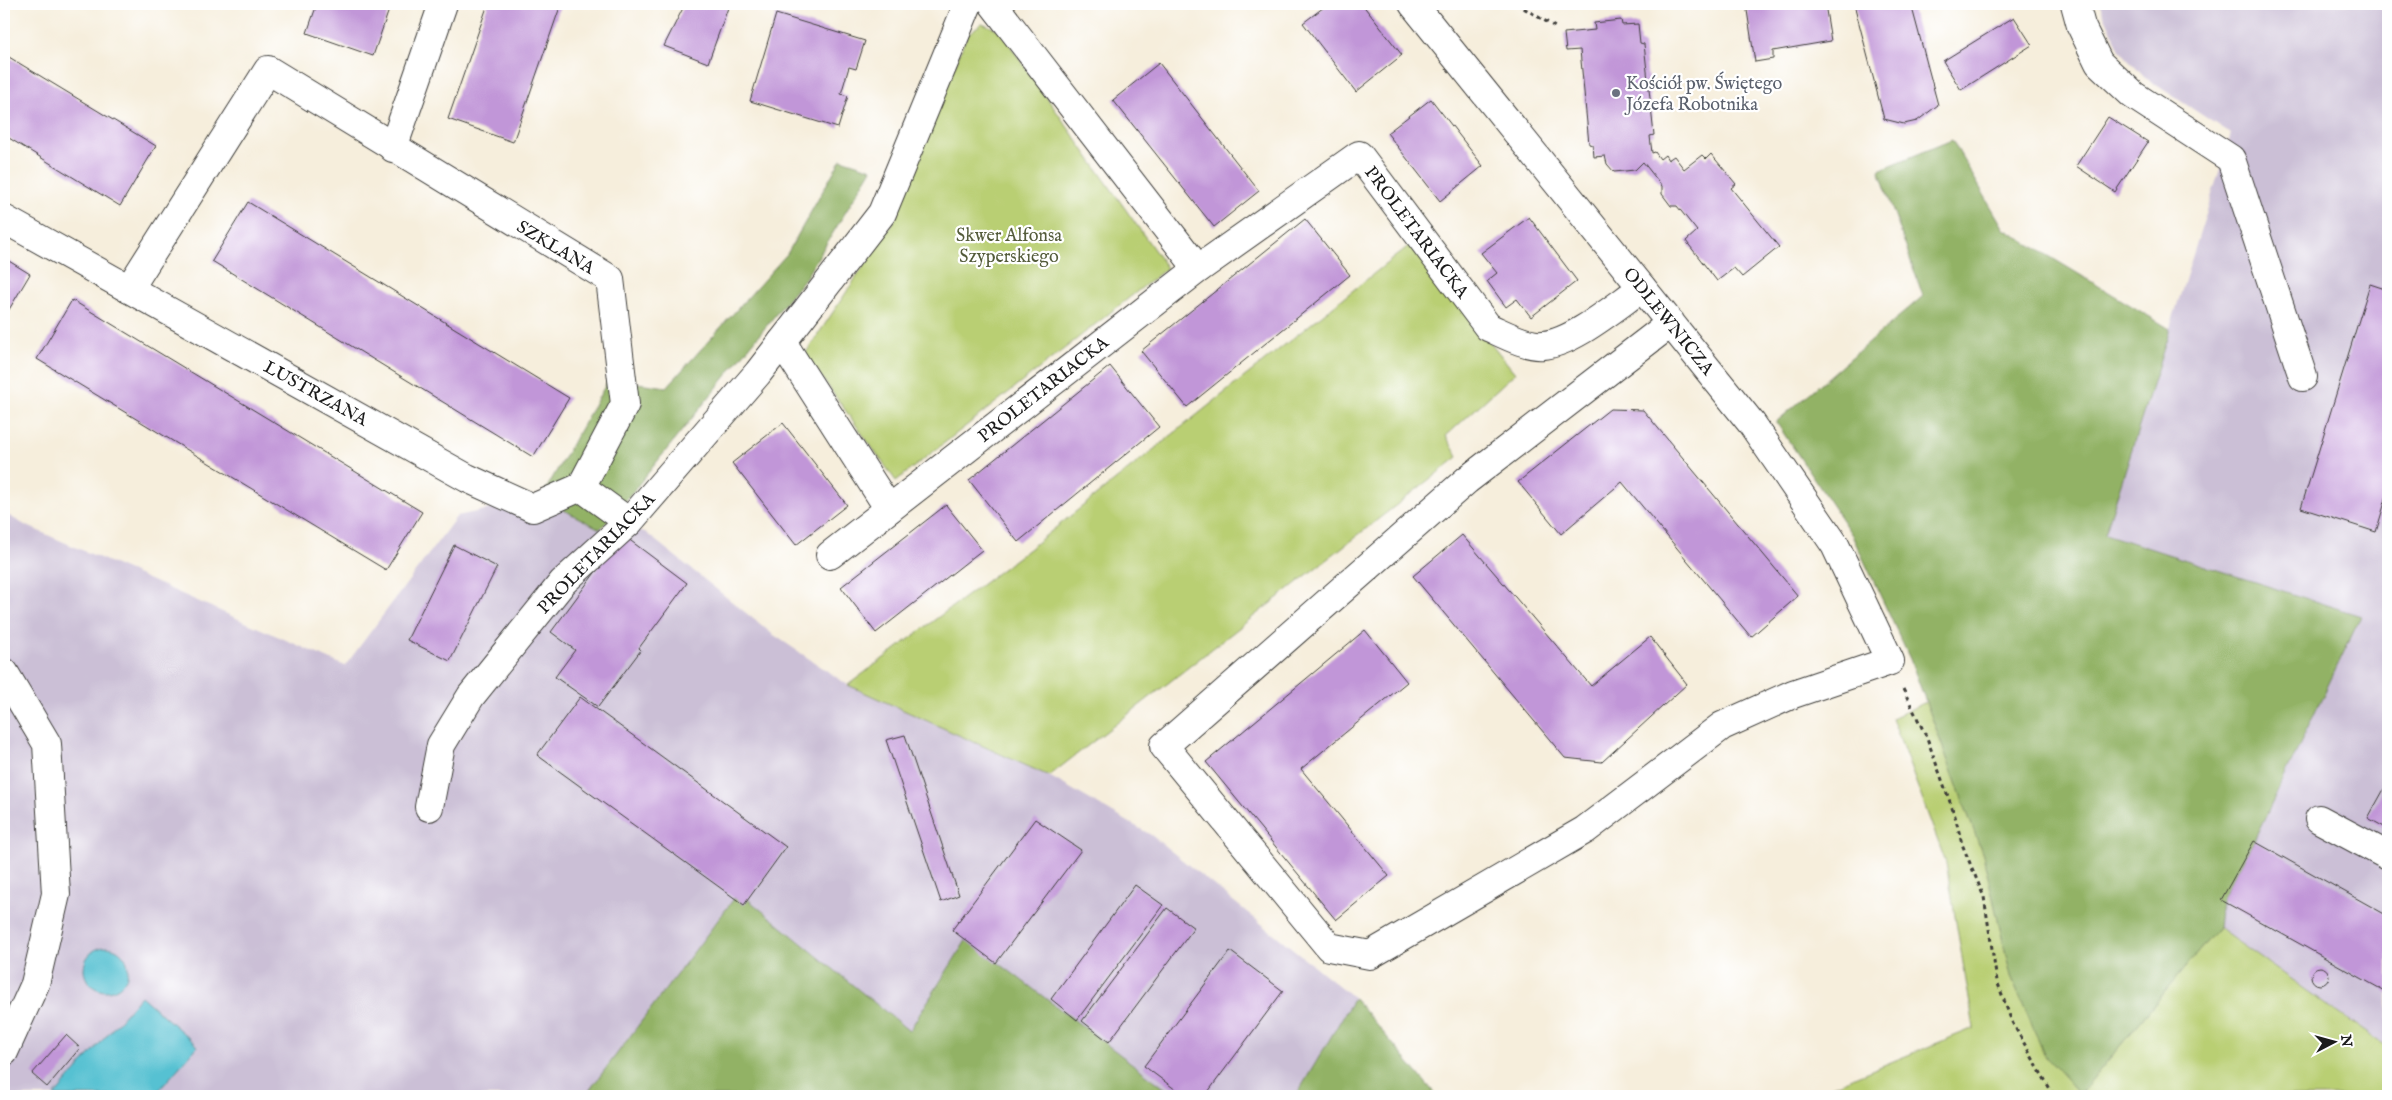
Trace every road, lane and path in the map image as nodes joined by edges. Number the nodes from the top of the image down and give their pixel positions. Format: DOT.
graph roads {
  1 [pos="443,4"];
  2 [pos="968,4"];
  3 [pos="993,4"];
  4 [pos="1413,4"];
  5 [pos="1517,4"];
  6 [pos="2075,4"];
  7 [pos="1555,27"];
  8 [pos="393,148"];
  9 [pos="4,219"];
  10 [pos="1198,269"];
  11 [pos="1642,288"];
  12 [pos="129,289"];
  13 [pos="1672,323"];
  14 [pos="782,342"];
  15 [pos="2303,377"];
  16 [pos="581,487"];
  17 [pos="889,509"];
  18 [pos="629,522"];
  19 [pos="830,555"];
  20 [pos="1890,661"];
  21 [pos="4,672"];
  22 [pos="429,807"];
  23 [pos="2319,819"];
  24 [pos="2388,856"];
  25 [pos="4,1052"];
  26 [pos="2054,1096"];
  1 -- 8 [label="street"];
  2 -- 14 [label="street, PROLETARIACKA"];
  3 -- 10 [label="street"];
  4 -- 11 [label="street, ODLEWNICZA"];
  5 -- 7 [label="path"];
  6 -- 15 [label="street"];
  8 -- 12 [label="street, SZKLANA"];
  8 -- 16 [label="street, SZKLANA"];
  9 -- 12 [label="street, LUSTRZANA"];
  10 -- 11 [label="street, PROLETARIACKA"];
  10 -- 17 [label="street, PROLETARIACKA"];
  11 -- 13 [label="street, ODLEWNICZA"];
  12 -- 16 [label="street, LUSTRZANA"];
  13 -- 20 [label="street, ODLEWNICZA"];
  13 -- 20 [label="street"];
  14 -- 17 [label="street"];
  14 -- 18 [label="street, PROLETARIACKA"];
  16 -- 18 [label="street"];
  17 -- 19 [label="street, PROLETARIACKA"];
  18 -- 22 [label="street, PROLETARIACKA"];
  20 -- 26 [label="path"];
  21 -- 25 [label="street"];
  23 -- 24 [label="street"];
}
